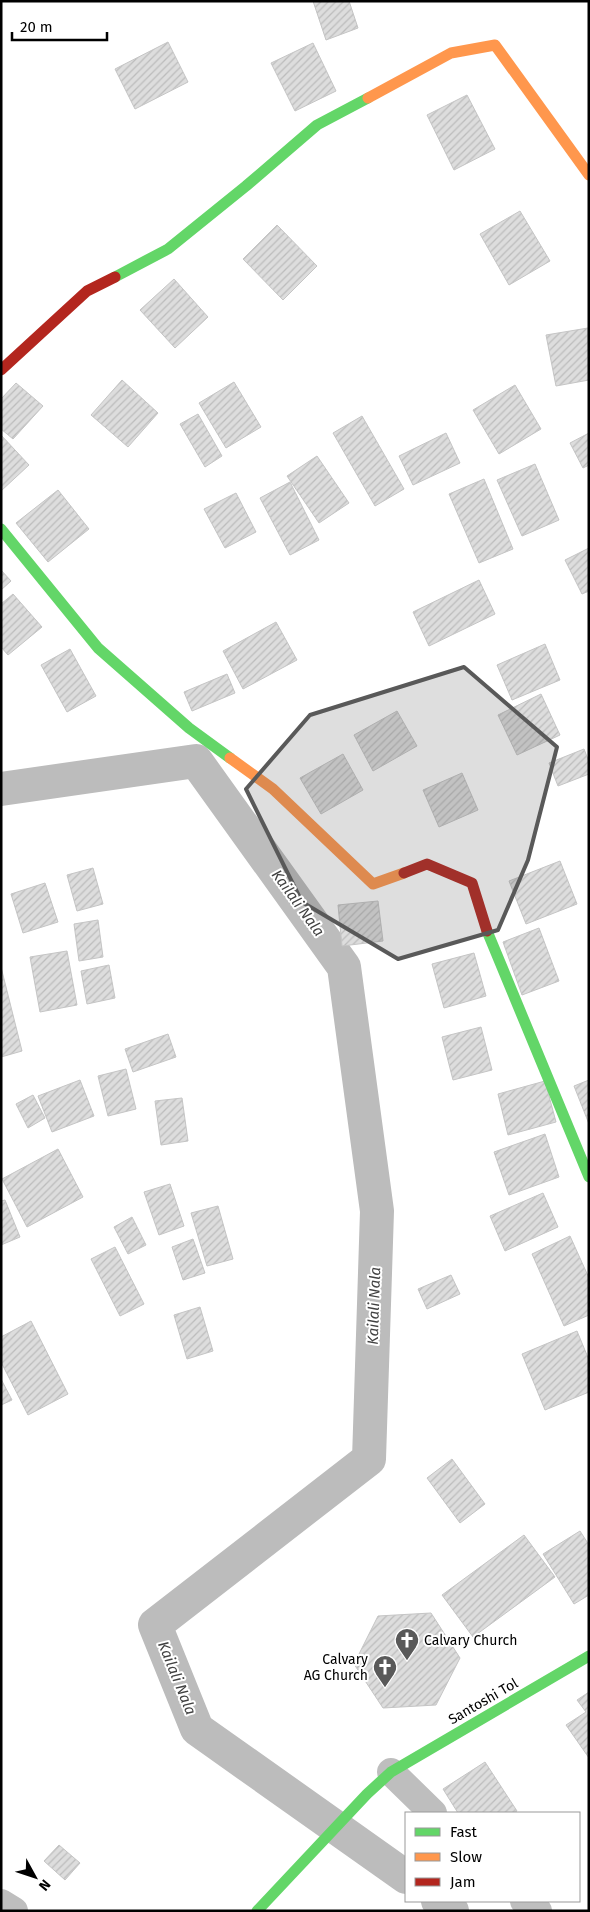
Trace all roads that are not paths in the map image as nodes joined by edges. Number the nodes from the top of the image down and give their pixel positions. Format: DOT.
graph roads {
  1 [pos="589,175"];
  2 [pos="1,370"];
  3 [pos="1,529"];
  4 [pos="589,1177"];
  5 [pos="589,1656"];
  6 [pos="392,1772"];
  7 [pos="432,1812"];
  8 [pos="525,1902"];
  9 [pos="1,1903"];
  10 [pos="14,1911"];
  11 [pos="257,1911"];
  12 [pos="538,1911"];
  1 -- 2 [label="street"];
  3 -- 4 [label="street"];
  5 -- 6 [label="street, Santoshi Tol"];
  6 -- 7 [label="street"];
  6 -- 11 [label="street, Santoshi Tol"];
  8 -- 12 [label="street"];
  9 -- 10 [label="street"];
}
